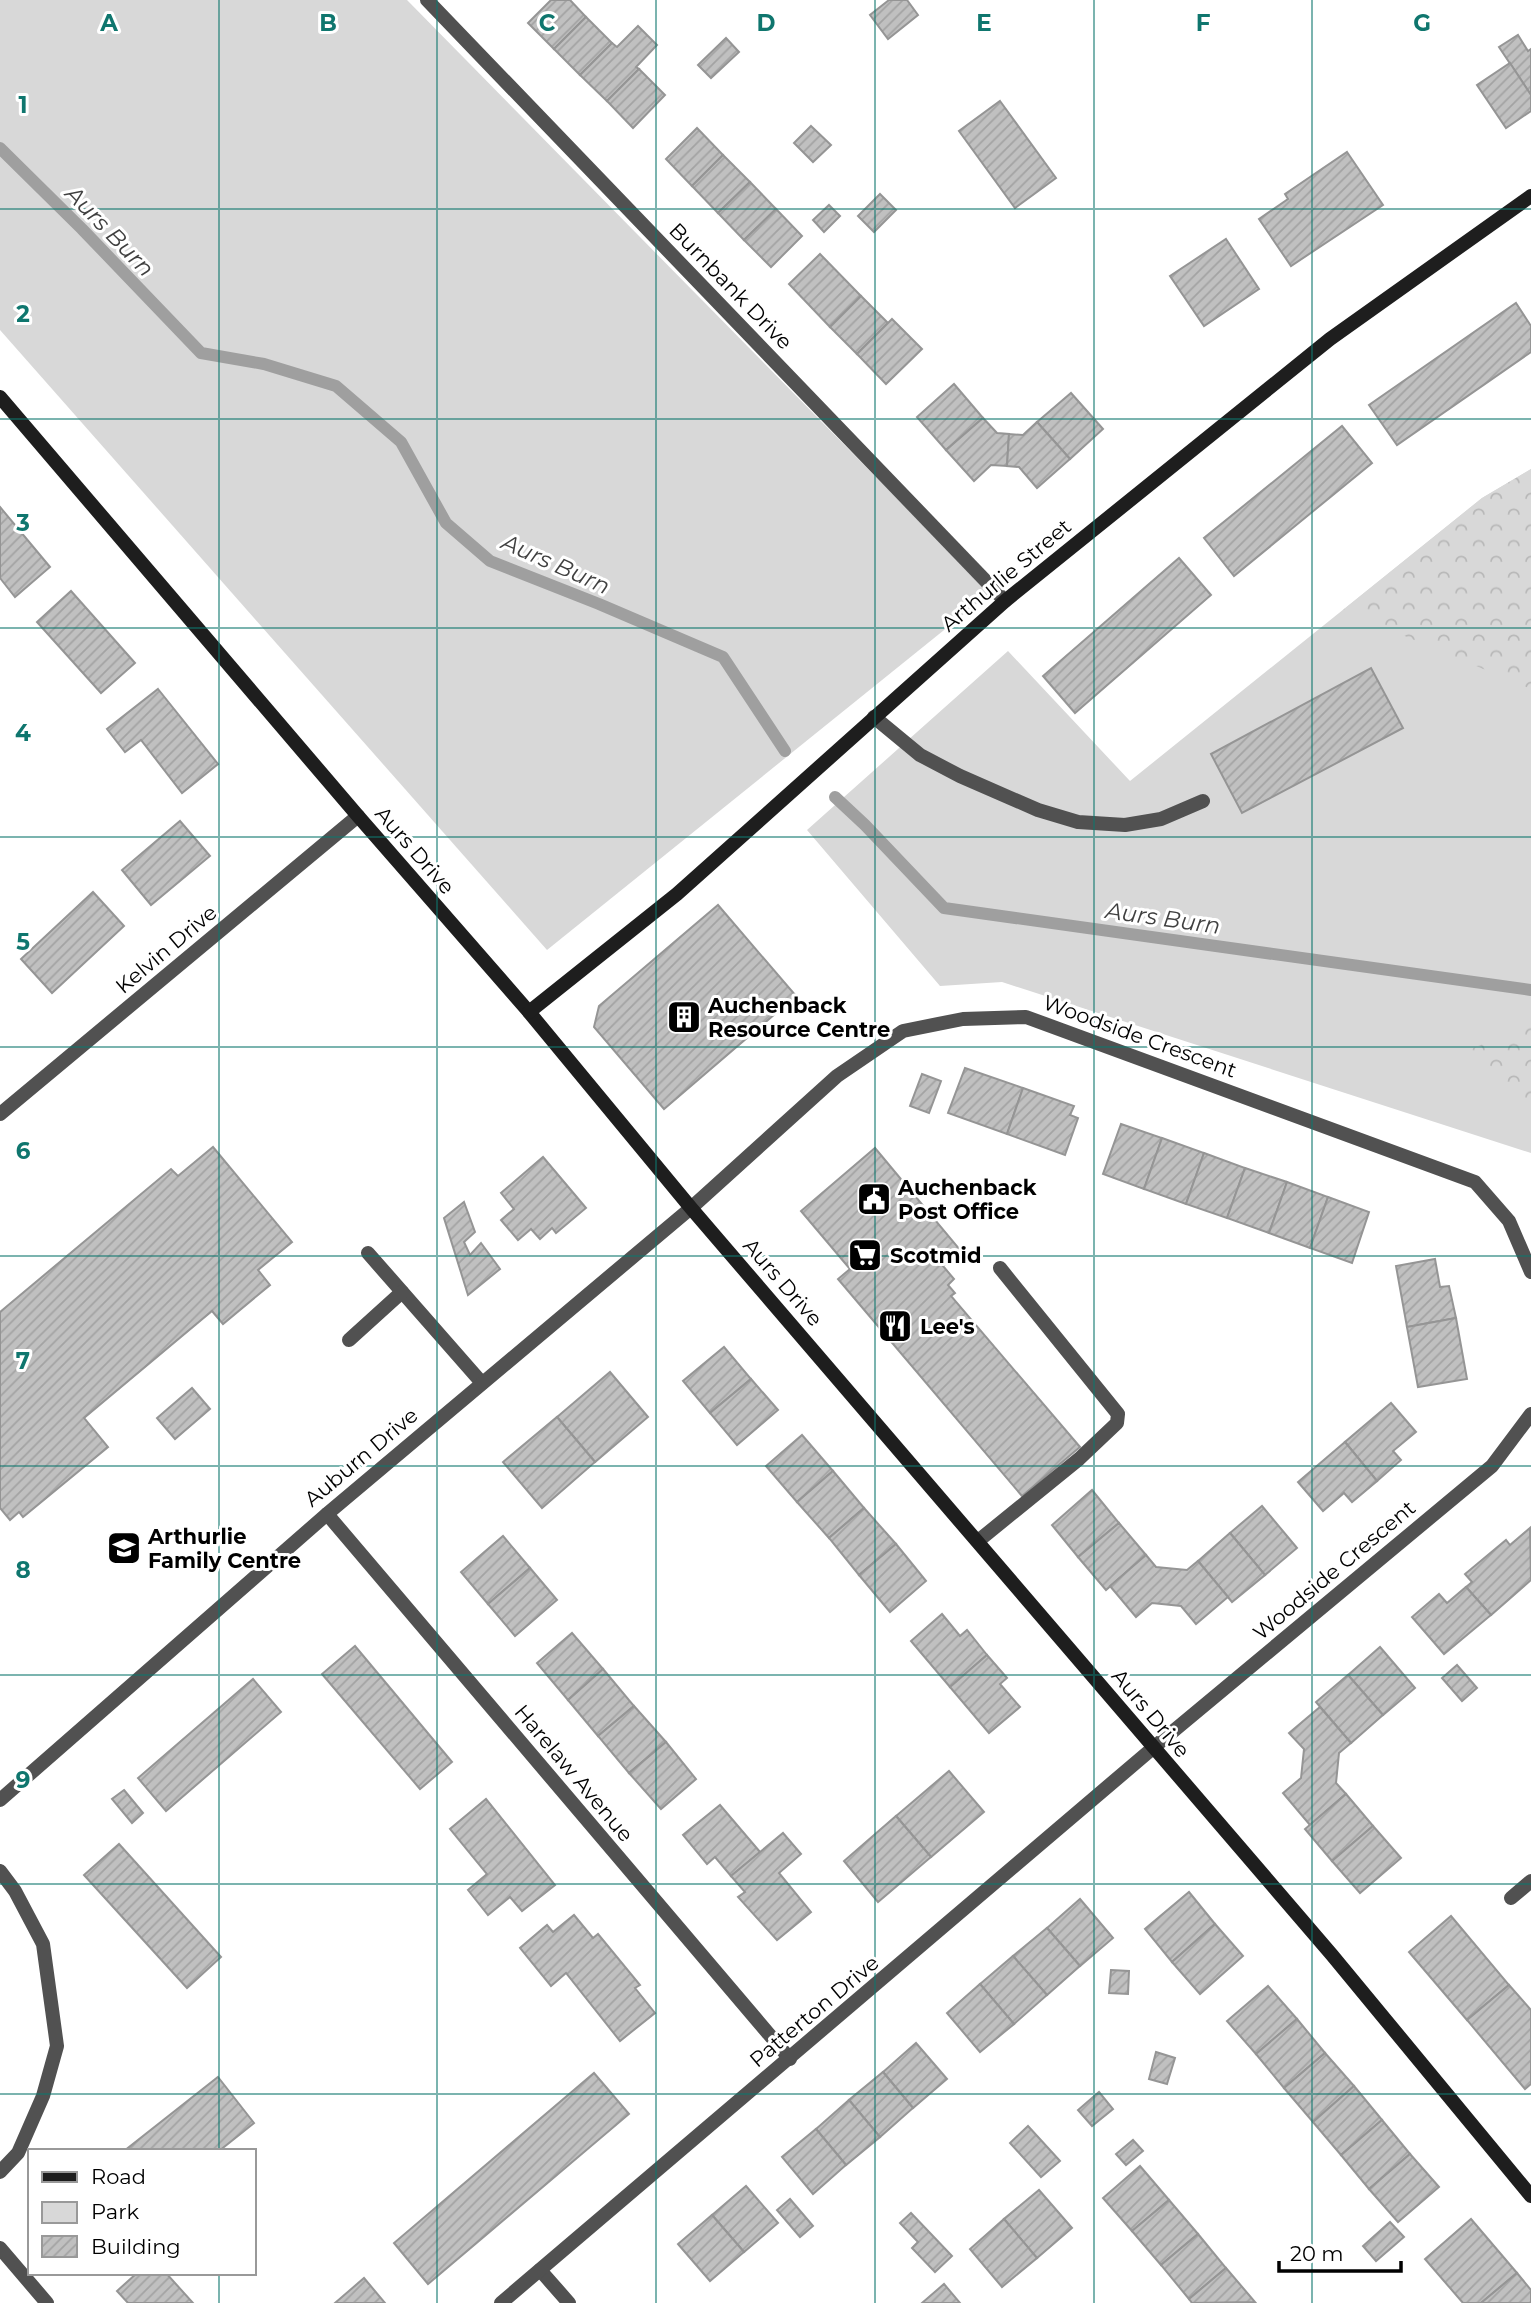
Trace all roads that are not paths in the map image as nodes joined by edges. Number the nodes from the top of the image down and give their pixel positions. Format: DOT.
graph roads {
  1 [pos="428,0"];
  2 [pos="1531,196"];
  3 [pos="0,397"];
  4 [pos="1005,601"];
  5 [pos="874,717"];
  6 [pos="1203,801"];
  7 [pos="358,816"];
  8 [pos="529,1012"];
  9 [pos="0,1114"];
  10 [pos="691,1208"];
  11 [pos="368,1253"];
  12 [pos="1000,1268"];
  13 [pos="1531,1272"];
  14 [pos="402,1292"];
  15 [pos="349,1340"];
  16 [pos="482,1383"];
  17 [pos="1531,1414"];
  18 [pos="327,1514"];
  19 [pos="978,1541"];
  20 [pos="1153,1748"];
  21 [pos="0,1800"];
  22 [pos="0,1871"];
  23 [pos="1531,1881"];
  24 [pos="1511,1898"];
  25 [pos="790,2059"];
  26 [pos="0,2172"];
  27 [pos="1531,2196"];
  28 [pos="0,2248"];
  29 [pos="540,2270"];
  30 [pos="47,2303"];
  31 [pos="501,2303"];
  32 [pos="569,2303"];
  1 -- 4 [label="street, Burnbank Drive"];
  2 -- 4 [label="street, Arthurlie Street"];
  3 -- 7 [label="street, Aurs Drive"];
  4 -- 5 [label="street, Arthurlie Street"];
  5 -- 6 [label="street"];
  5 -- 8 [label="street, Arthurlie Street"];
  7 -- 8 [label="street, Aurs Drive"];
  7 -- 9 [label="street, Kelvin Drive"];
  8 -- 10 [label="street, Aurs Drive"];
  10 -- 13 [label="street, Woodside Crescent"];
  10 -- 16 [label="street, Auburn Drive"];
  10 -- 19 [label="street, Aurs Drive"];
  11 -- 14 [label="street"];
  12 -- 19 [label="street"];
  14 -- 15 [label="street"];
  14 -- 16 [label="street"];
  16 -- 18 [label="street, Auburn Drive"];
  17 -- 20 [label="street, Woodside Crescent"];
  18 -- 21 [label="street, Auburn Drive"];
  18 -- 25 [label="street, Harelaw Avenue"];
  19 -- 20 [label="street, Aurs Drive"];
  20 -- 25 [label="street, Patterton Drive"];
  20 -- 27 [label="street, Aurs Drive"];
  22 -- 26 [label="street"];
  23 -- 24 [label="street"];
  25 -- 29 [label="street, Patterton Drive"];
  28 -- 30 [label="street"];
  29 -- 31 [label="street, Patterton Drive"];
  29 -- 32 [label="street"];
}
